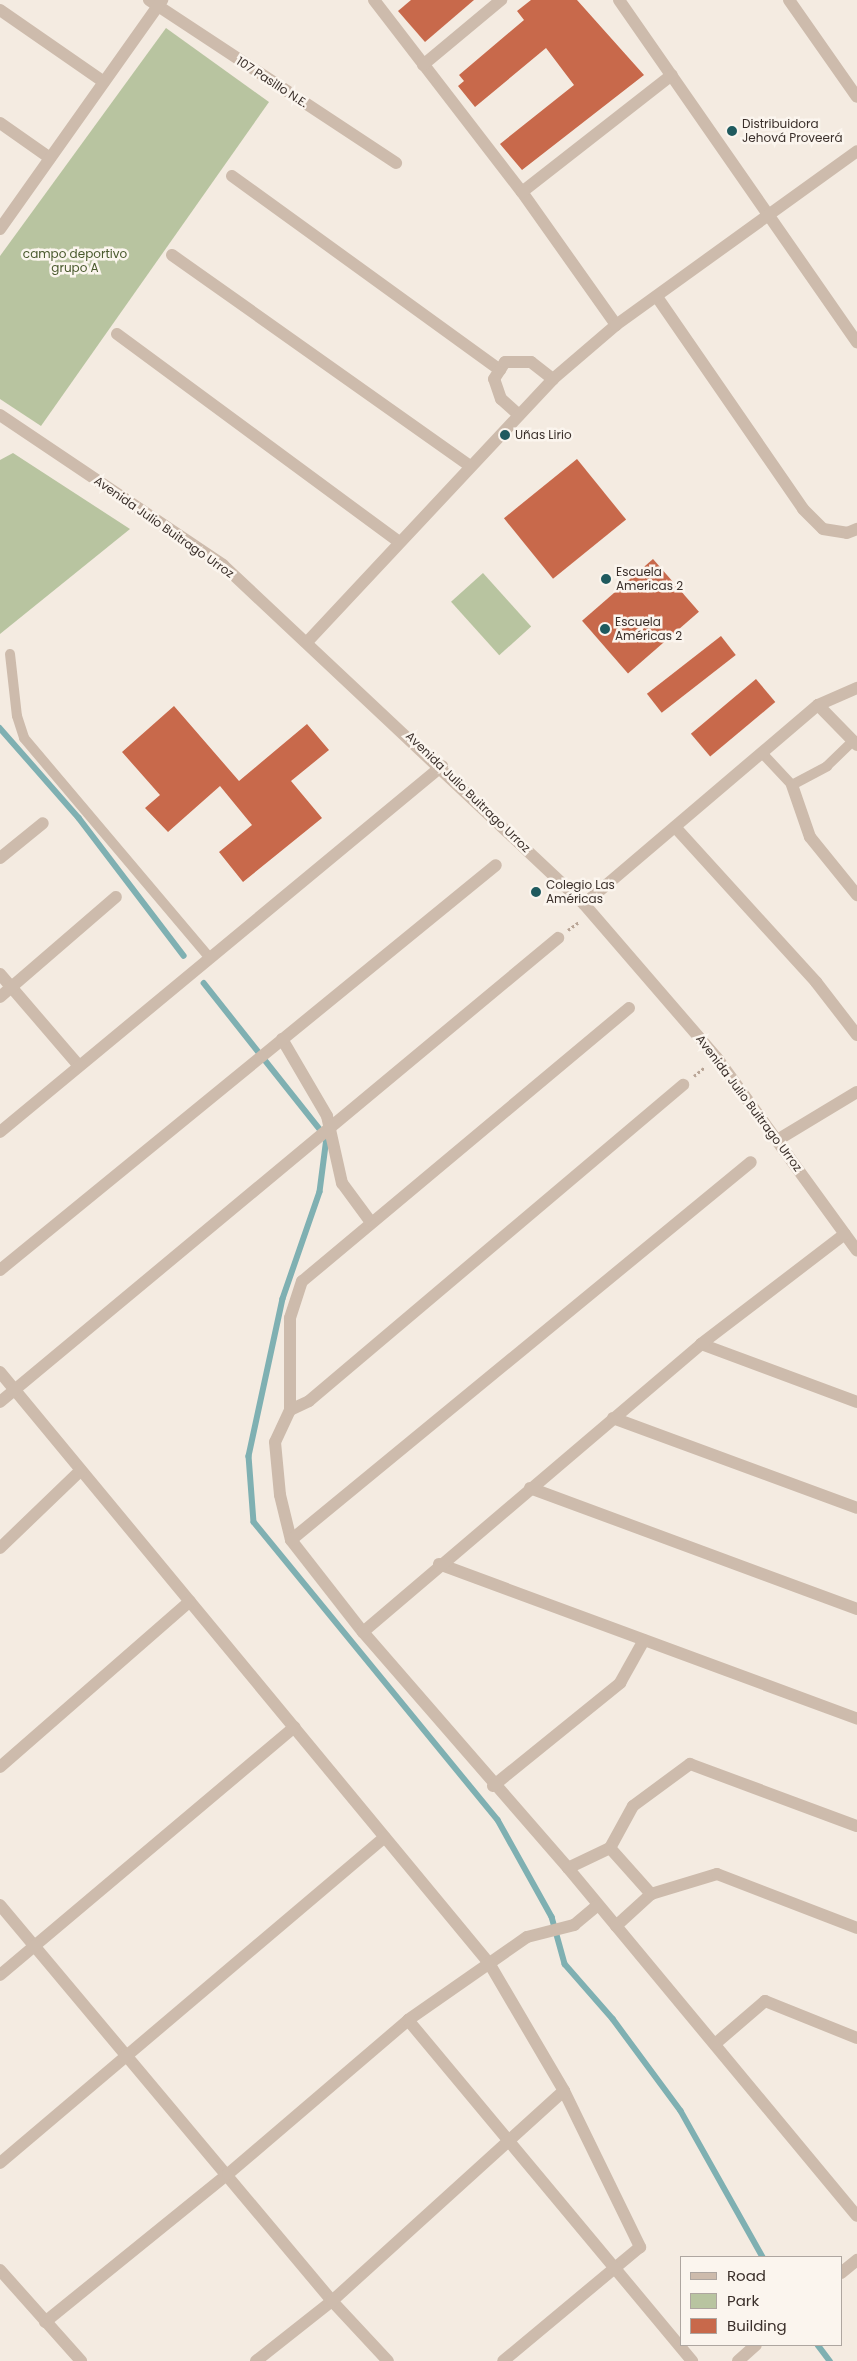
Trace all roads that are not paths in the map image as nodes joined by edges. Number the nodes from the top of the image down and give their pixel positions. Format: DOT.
graph roads {
  1 [pos="374,0"];
  2 [pos="501,0"];
  3 [pos="619,0"];
  4 [pos="789,0"];
  5 [pos="156,2"];
  6 [pos="0,10"];
  7 [pos="424,64"];
  8 [pos="672,75"];
  9 [pos="104,82"];
  10 [pos="857,97"];
  11 [pos="0,123"];
  12 [pos="857,151"];
  13 [pos="50,158"];
  14 [pos="396,163"];
  15 [pos="232,176"];
  16 [pos="522,192"];
  17 [pos="767,215"];
  18 [pos="0,230"];
  19 [pos="172,255"];
  20 [pos="657,297"];
  21 [pos="616,325"];
  22 [pos="117,334"];
  23 [pos="857,342"];
  24 [pos="500,370"];
  25 [pos="553,378"];
  26 [pos="0,415"];
  27 [pos="519,415"];
  28 [pos="470,466"];
  29 [pos="857,529"];
  30 [pos="399,542"];
  31 [pos="308,641"];
  32 [pos="10,654"];
  33 [pos="857,688"];
  34 [pos="818,705"];
  35 [pos="855,743"];
  36 [pos="762,753"];
  37 [pos="442,766"];
  38 [pos="792,784"];
  39 [pos="43,822"];
  40 [pos="674,827"];
  41 [pos="0,858"];
  42 [pos="496,865"];
  43 [pos="857,895"];
  44 [pos="116,897"];
  45 [pos="584,904"];
  46 [pos="558,938"];
  47 [pos="210,958"];
  48 [pos="0,974"];
  49 [pos="11,987"];
  50 [pos="0,997"];
  51 [pos="629,1008"];
  52 [pos="857,1035"];
  53 [pos="282,1039"];
  54 [pos="79,1066"];
  55 [pos="683,1085"];
  56 [pos="857,1092"];
  57 [pos="330,1130"];
  58 [pos="0,1132"];
  59 [pos="779,1139"];
  60 [pos="751,1162"];
  61 [pos="370,1221"];
  62 [pos="845,1234"];
  63 [pos="857,1251"];
  64 [pos="0,1270"];
  65 [pos="701,1344"];
  66 [pos="0,1372"];
  67 [pos="14,1390"];
  68 [pos="0,1402"];
  69 [pos="857,1402"];
  70 [pos="290,1410"];
  71 [pos="613,1418"];
  72 [pos="81,1470"];
  73 [pos="530,1488"];
  74 [pos="857,1508"];
  75 [pos="291,1540"];
  76 [pos="0,1548"];
  77 [pos="439,1564"];
  78 [pos="190,1601"];
  79 [pos="857,1609"];
  80 [pos="363,1632"];
  81 [pos="644,1640"];
  82 [pos="857,1719"];
  83 [pos="294,1727"];
  84 [pos="0,1767"];
  85 [pos="493,1786"];
  86 [pos="857,1826"];
  87 [pos="385,1837"];
  88 [pos="610,1848"];
  89 [pos="568,1868"];
  90 [pos="651,1894"];
  91 [pos="0,1905"];
  92 [pos="598,1905"];
  93 [pos="616,1926"];
  94 [pos="857,1928"];
  95 [pos="34,1946"];
  96 [pos="489,1963"];
  97 [pos="0,1975"];
  98 [pos="408,2020"];
  99 [pos="857,2038"];
  100 [pos="715,2044"];
  101 [pos="126,2056"];
  102 [pos="564,2091"];
  103 [pos="510,2139"];
  104 [pos="0,2163"];
  105 [pos="228,2174"];
  106 [pos="857,2216"];
  107 [pos="855,2265"];
  108 [pos="618,2267"];
  109 [pos="0,2270"];
  110 [pos="842,2272"];
  111 [pos="332,2300"];
  112 [pos="45,2322"];
  113 [pos="680,2346"];
  114 [pos="680,2346"];
  115 [pos="755,2346"];
  116 [pos="80,2361"];
  117 [pos="256,2361"];
  118 [pos="388,2361"];
  119 [pos="503,2361"];
  120 [pos="692,2361"];
  121 [pos="738,2361"];
  1 -- 7 [label="street"];
  2 -- 7 [label="street"];
  3 -- 8 [label="street"];
  4 -- 10 [label="street"];
  5 -- 9 [label="street"];
  5 -- 14 [label="street, 107 Pasillo N.E."];
  6 -- 9 [label="street"];
  7 -- 16 [label="street"];
  8 -- 16 [label="street"];
  8 -- 17 [label="street"];
  9 -- 13 [label="street"];
  11 -- 13 [label="street"];
  12 -- 17 [label="street"];
  13 -- 18 [label="street"];
  15 -- 24 [label="street"];
  16 -- 21 [label="street"];
  17 -- 20 [label="street"];
  17 -- 23 [label="street"];
  19 -- 28 [label="street"];
  20 -- 21 [label="street"];
  20 -- 29 [label="street"];
  21 -- 25 [label="street"];
  22 -- 30 [label="street"];
  24 -- 25 [label="street"];
  24 -- 27 [label="street"];
  25 -- 27 [label="street"];
  26 -- 31 [label="street, Avenida Julio Buitrago Urroz"];
  27 -- 28 [label="street"];
  28 -- 30 [label="street"];
  30 -- 31 [label="street"];
  31 -- 37 [label="street, Avenida Julio Buitrago Urroz"];
  32 -- 47 [label="lane"];
  33 -- 34 [label="street"];
  34 -- 35 [label="street"];
  34 -- 36 [label="street"];
  35 -- 38 [label="lane"];
  36 -- 38 [label="lane"];
  36 -- 40 [label="street"];
  37 -- 45 [label="street, Avenida Julio Buitrago Urroz"];
  37 -- 47 [label="street"];
  38 -- 43 [label="street"];
  39 -- 41 [label="street"];
  40 -- 45 [label="street"];
  40 -- 52 [label="street"];
  42 -- 53 [label="street"];
  44 -- 49 [label="street"];
  45 -- 59 [label="street, Avenida Julio Buitrago Urroz"];
  46 -- 57 [label="street"];
  47 -- 54 [label="street"];
  48 -- 49 [label="street"];
  49 -- 50 [label="street"];
  49 -- 54 [label="street"];
  51 -- 61 [label="street"];
  53 -- 57 [label="street"];
  53 -- 64 [label="street"];
  54 -- 58 [label="street"];
  55 -- 70 [label="street"];
  56 -- 59 [label="street"];
  57 -- 61 [label="street"];
  57 -- 67 [label="street"];
  59 -- 62 [label="street, Avenida Julio Buitrago Urroz"];
  60 -- 75 [label="street"];
  61 -- 70 [label="street"];
  62 -- 63 [label="street, Avenida Julio Buitrago Urroz"];
  62 -- 65 [label="street"];
  65 -- 69 [label="street"];
  65 -- 71 [label="street"];
  66 -- 67 [label="street"];
  67 -- 68 [label="street"];
  67 -- 72 [label="street"];
  70 -- 75 [label="street"];
  71 -- 73 [label="street"];
  71 -- 74 [label="street"];
  72 -- 76 [label="street"];
  72 -- 78 [label="street"];
  73 -- 77 [label="street"];
  73 -- 79 [label="street"];
  75 -- 80 [label="street"];
  77 -- 80 [label="street"];
  77 -- 81 [label="street"];
  78 -- 83 [label="street"];
  78 -- 84 [label="street"];
  80 -- 85 [label="street"];
  81 -- 82 [label="street"];
  81 -- 85 [label="street"];
  83 -- 87 [label="street"];
  83 -- 95 [label="street"];
  85 -- 89 [label="street"];
  86 -- 88 [label="street"];
  87 -- 96 [label="street"];
  87 -- 101 [label="street"];
  88 -- 89 [label="street"];
  88 -- 90 [label="street"];
  89 -- 92 [label="street"];
  90 -- 93 [label="street"];
  90 -- 94 [label="street"];
  91 -- 95 [label="street"];
  92 -- 93 [label="street"];
  92 -- 96 [label="street"];
  93 -- 100 [label="street"];
  95 -- 97 [label="street"];
  95 -- 101 [label="street"];
  96 -- 98 [label="street"];
  96 -- 102 [label="street"];
  98 -- 103 [label="street"];
  98 -- 105 [label="street"];
  99 -- 100 [label="street"];
  100 -- 106 [label="street"];
  101 -- 104 [label="street"];
  101 -- 105 [label="street"];
  102 -- 103 [label="street"];
  102 -- 108 [label="street"];
  103 -- 108 [label="street"];
  103 -- 111 [label="street"];
  105 -- 111 [label="street"];
  105 -- 112 [label="street"];
  107 -- 110 [label="street"];
  108 -- 114 [label="street"];
  108 -- 119 [label="street"];
  109 -- 112 [label="street"];
  111 -- 117 [label="street"];
  111 -- 118 [label="street"];
  112 -- 116 [label="street"];
  113 -- 120 [label="street"];
  115 -- 121 [label="street"];
}
